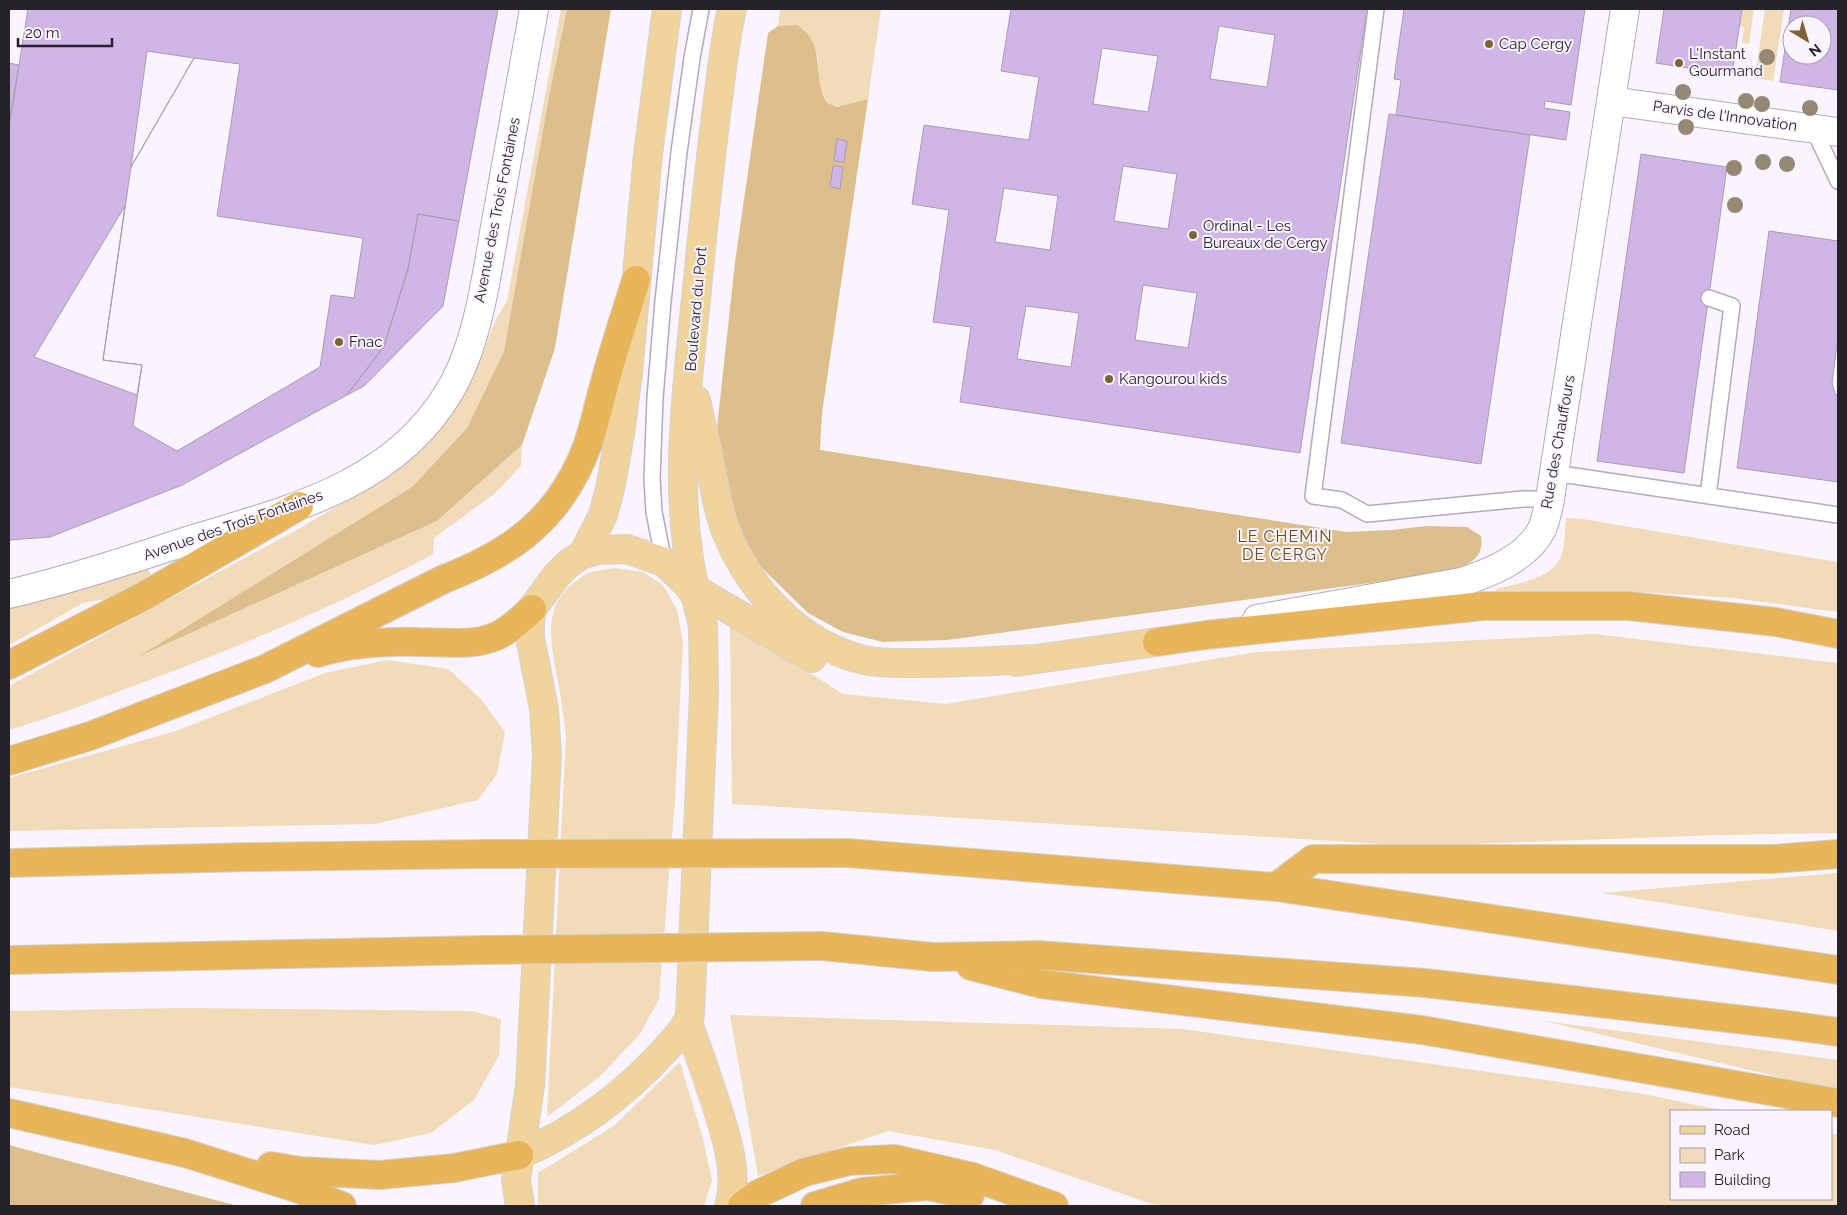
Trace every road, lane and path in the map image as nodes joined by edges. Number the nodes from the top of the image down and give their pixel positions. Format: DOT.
graph roads {
  1 [pos="534,9"];
  2 [pos="667,9"];
  3 [pos="701,9"];
  4 [pos="732,9"];
  5 [pos="1376,9"];
  6 [pos="1625,9"];
  7 [pos="1612,101"];
  8 [pos="1826,130"];
  9 [pos="1838,181"];
  10 [pos="636,280"];
  11 [pos="1709,298"];
  12 [pos="690,374"];
  13 [pos="1552,486"];
  14 [pos="1708,496"];
  15 [pos="300,506"];
  16 [pos="1838,515"];
  17 [pos="583,554"];
  18 [pos="664,562"];
  19 [pos="9,594"];
  20 [pos="694,594"];
  21 [pos="532,609"];
  22 [pos="1838,634"];
  23 [pos="1157,642"];
  24 [pos="1034,659"];
  25 [pos="9,665"];
  26 [pos="265,669"];
  27 [pos="9,761"];
  28 [pos="1838,854"];
  29 [pos="9,863"];
  30 [pos="1276,888"];
  31 [pos="933,957"];
  32 [pos="9,960"];
  33 [pos="1838,970"];
  34 [pos="689,1014"];
  35 [pos="1838,1032"];
  36 [pos="1838,1103"];
  37 [pos="9,1113"];
  38 [pos="185,1153"];
  39 [pos="519,1155"];
  40 [pos="342,1206"];
  41 [pos="520,1206"];
  42 [pos="729,1206"];
  43 [pos="742,1206"];
  44 [pos="814,1206"];
  45 [pos="1029,1206"];
  46 [pos="1054,1206"];
  1 -- 15 [label="street, Avenue des Trois Fontaines"];
  2 -- 10 [label="main road"];
  3 -- 18 [label="lane"];
  4 -- 12 [label="main road, Boulevard du Port"];
  5 -- 13 [label="lane"];
  6 -- 7 [label="street, Rue des Chauffours"];
  7 -- 8 [label="street, Parvis de l'Innovation"];
  7 -- 13 [label="street, Rue des Chauffours"];
  8 -- 9 [label="lane"];
  10 -- 17 [label="main road"];
  10 -- 26 [label="highway"];
  11 -- 14 [label="lane"];
  12 -- 20 [label="main road, Boulevard du Port"];
  12 -- 24 [label="main road"];
  13 -- 14 [label="lane"];
  13 -- 23 [label="street, Rue des Chauffours"];
  14 -- 16 [label="lane"];
  15 -- 19 [label="street, Avenue des Trois Fontaines"];
  15 -- 25 [label="highway"];
  17 -- 18 [label="main road"];
  17 -- 21 [label="main road"];
  18 -- 20 [label="main road"];
  20 -- 24 [label="main road"];
  20 -- 34 [label="main road, Boulevard du Port"];
  21 -- 26 [label="highway"];
  21 -- 39 [label="main road"];
  22 -- 23 [label="highway"];
  23 -- 24 [label="main road"];
  26 -- 27 [label="highway"];
  28 -- 30 [label="highway"];
  29 -- 30 [label="highway, bridge"];
  30 -- 33 [label="highway"];
  31 -- 32 [label="highway, bridge"];
  31 -- 35 [label="highway"];
  31 -- 36 [label="highway"];
  34 -- 39 [label="main road"];
  34 -- 42 [label="main road"];
  37 -- 38 [label="highway"];
  38 -- 39 [label="highway"];
  38 -- 40 [label="highway"];
  39 -- 41 [label="main road"];
  43 -- 46 [label="highway"];
  44 -- 45 [label="highway"];
}
